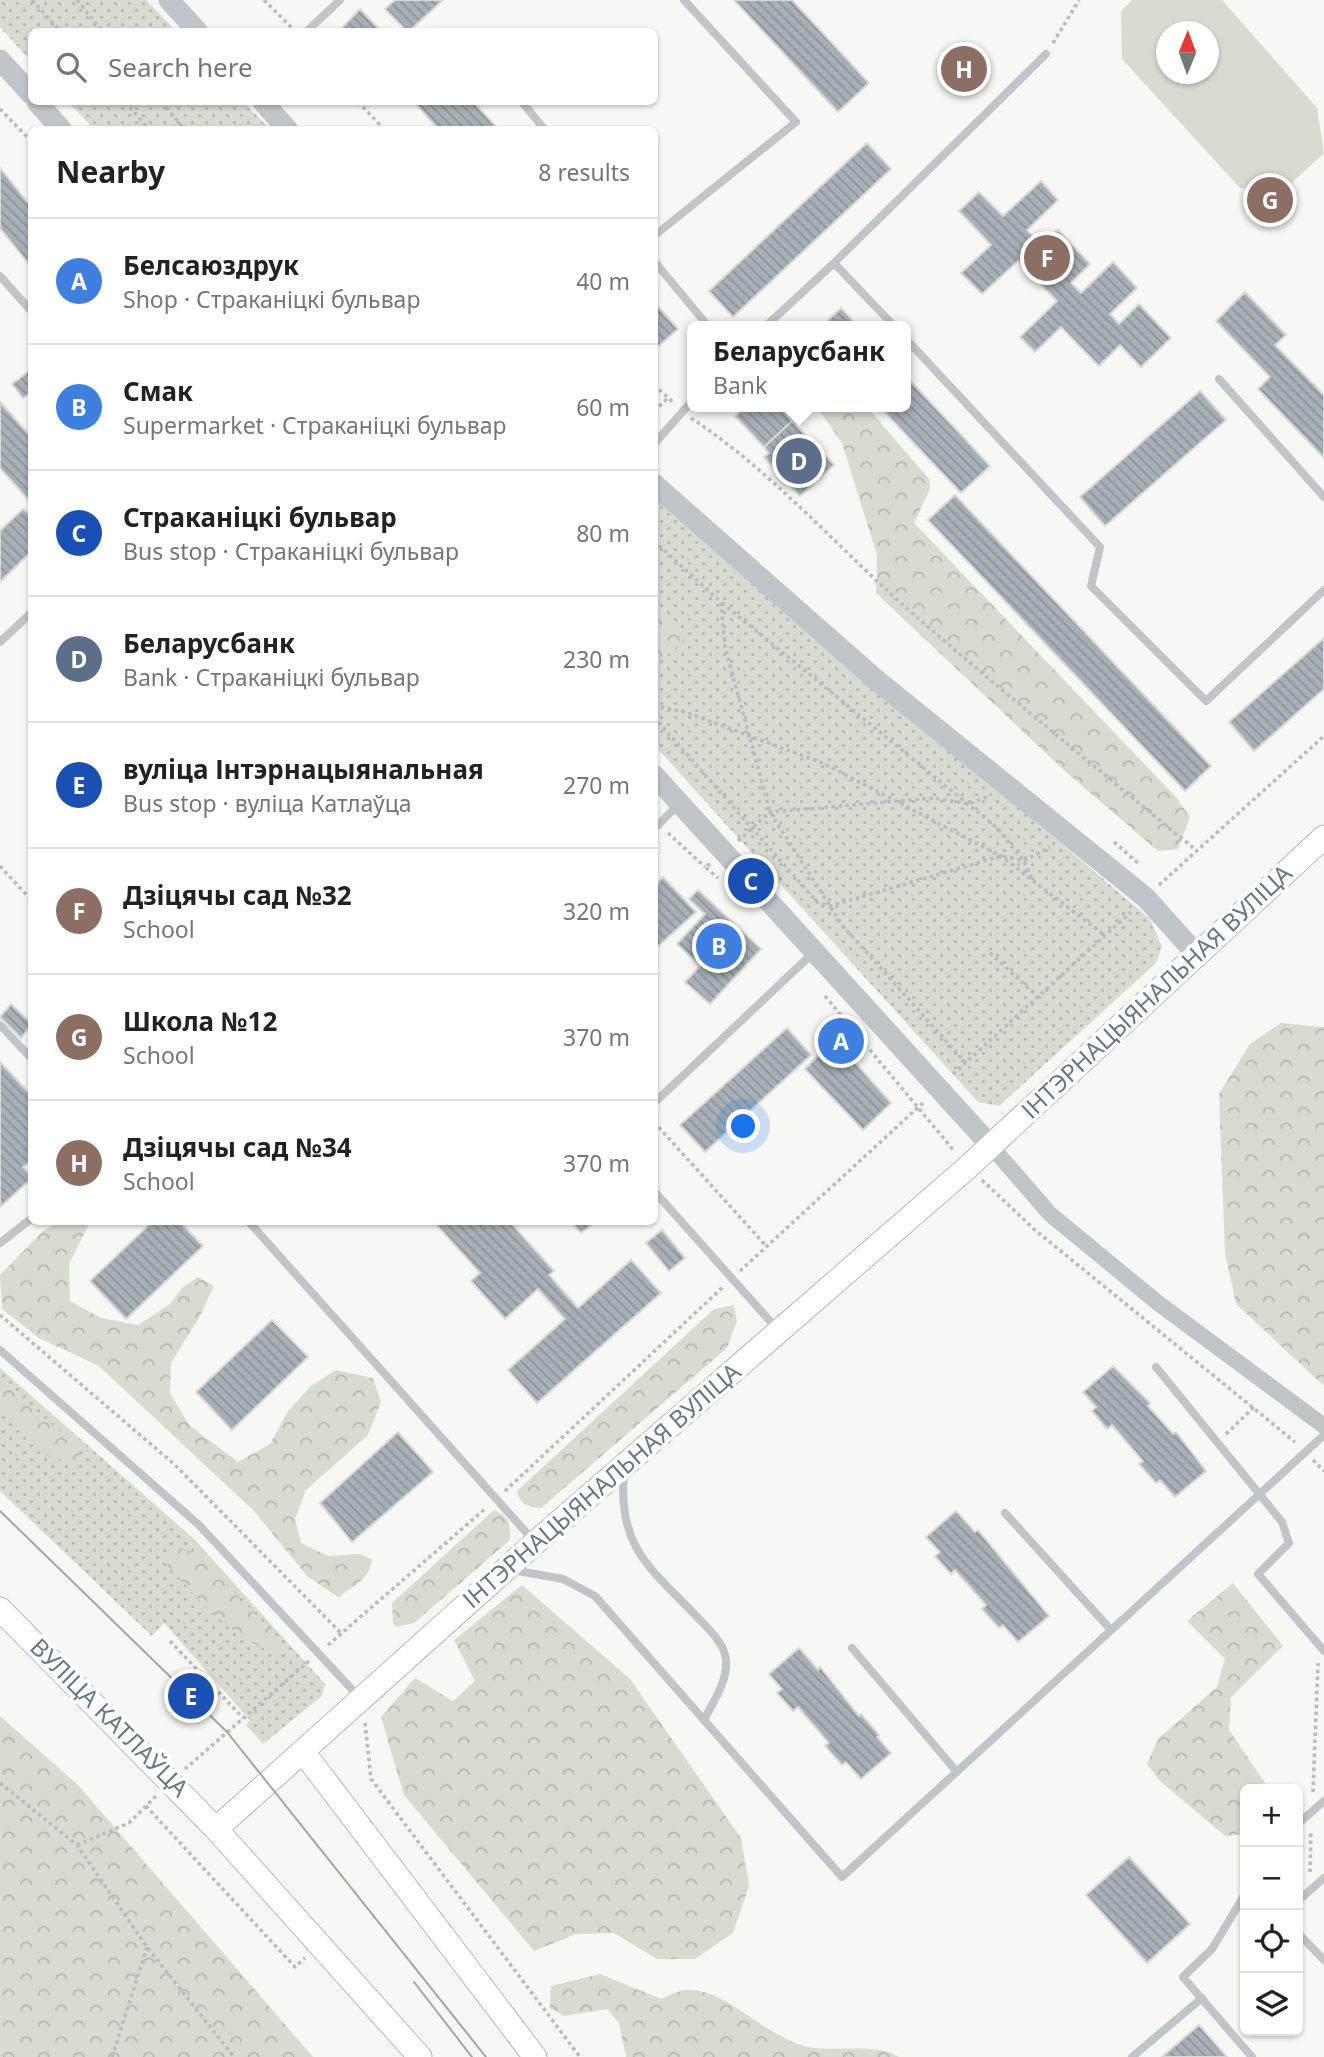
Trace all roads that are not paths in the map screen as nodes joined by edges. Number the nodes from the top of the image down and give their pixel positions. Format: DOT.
graph roads {
  1 [pos="169,0"];
  2 [pos="340,0"];
  3 [pos="684,0"];
  4 [pos="194,28"];
  5 [pos="310,28"];
  6 [pos="1046,54"];
  7 [pos="0,60"];
  8 [pos="28,91"];
  9 [pos="40,105"];
  10 [pos="266,105"];
  11 [pos="524,105"];
  12 [pos="58,126"];
  13 [pos="284,126"];
  14 [pos="542,126"];
  15 [pos="658,233"];
  16 [pos="834,262"];
  17 [pos="658,266"];
  18 [pos="0,276"];
  19 [pos="28,308"];
  20 [pos="704,321"];
  21 [pos="771,321"];
  22 [pos="889,321"];
  23 [pos="911,344"];
  24 [pos="1219,379"];
  25 [pos="687,406"];
  26 [pos="658,439"];
  27 [pos="658,488"];
  28 [pos="1324,497"];
  29 [pos="1324,590"];
  30 [pos="28,616"];
  31 [pos="0,642"];
  32 [pos="658,779"];
  33 [pos="680,803"];
  34 [pos="658,825"];
  35 [pos="1324,837"];
  36 [pos="815,951"];
  37 [pos="1198,954"];
  38 [pos="0,1025"];
  39 [pos="28,1055"];
  40 [pos="658,1099"];
  41 [pos="991,1146"];
  42 [pos="658,1196"];
  43 [pos="28,1221"];
  44 [pos="252,1225"];
  45 [pos="0,1243"];
  46 [pos="780,1331"];
  47 [pos="0,1350"];
  48 [pos="1156,1367"];
  49 [pos="1324,1426"];
  50 [pos="1324,1435"];
  51 [pos="625,1464"];
  52 [pos="1262,1494"];
  53 [pos="1005,1513"];
  54 [pos="535,1543"];
  55 [pos="505,1569"];
  56 [pos="0,1609"];
  57 [pos="1111,1630"];
  58 [pos="852,1648"];
  59 [pos="1322,1648"];
  60 [pos="362,1700"];
  61 [pos="704,1720"];
  62 [pos="304,1753"];
  63 [pos="957,1772"];
  64 [pos="1324,1801"];
  65 [pos="1303,1819"];
  66 [pos="216,1829"];
  67 [pos="1324,1878"];
  68 [pos="1303,1896"];
  69 [pos="1240,1902"];
  70 [pos="1303,1938"];
  71 [pos="1324,1960"];
  72 [pos="1202,1998"];
  73 [pos="420,2057"];
  74 [pos="535,2057"];
  75 [pos="1132,2057"];
  76 [pos="1252,2057"];
  1 -- 4 [label="street"];
  2 -- 5 [label="lane"];
  3 -- 15 [label="lane"];
  6 -- 16 [label="lane"];
  7 -- 8 [label="street"];
  9 -- 12 [label="street"];
  10 -- 13 [label="street"];
  11 -- 14 [label="lane"];
  16 -- 21 [label="lane"];
  16 -- 22 [label="lane"];
  17 -- 20 [label="lane"];
  18 -- 19 [label="lane"];
  23 -- 29 [label="lane"];
  24 -- 28 [label="lane"];
  25 -- 26 [label="lane"];
  27 -- 37 [label="street"];
  30 -- 31 [label="lane"];
  32 -- 33 [label="street"];
  33 -- 34 [label="lane"];
  33 -- 36 [label="street"];
  35 -- 37 [label="main road, ІНТЭРНАЦЫЯНАЛЬНАЯ ВУЛІЦА"];
  36 -- 40 [label="lane"];
  36 -- 41 [label="street"];
  37 -- 41 [label="main road, ІНТЭРНАЦЫЯНАЛЬНАЯ ВУЛІЦА"];
  38 -- 39 [label="lane"];
  41 -- 46 [label="main road, ІНТЭРНАЦЫЯНАЛЬНАЯ ВУЛІЦА"];
  41 -- 49 [label="street"];
  42 -- 46 [label="lane"];
  43 -- 45 [label="lane"];
  44 -- 54 [label="lane"];
  46 -- 51 [label="main road, ІНТЭРНАЦЫЯНАЛЬНАЯ ВУЛІЦА"];
  47 -- 60 [label="lane"];
  48 -- 52 [label="lane"];
  50 -- 52 [label="lane"];
  51 -- 54 [label="main road, ІНТЭРНАЦЫЯНАЛЬНАЯ ВУЛІЦА"];
  51 -- 61 [label="lane"];
  52 -- 57 [label="lane"];
  52 -- 59 [label="lane"];
  53 -- 57 [label="lane"];
  54 -- 55 [label="main road, ІНТЭРНАЦЫЯНАЛЬНАЯ ВУЛІЦА"];
  55 -- 60 [label="main road, ІНТЭРНАЦЫЯНАЛЬНАЯ ВУЛІЦА"];
  55 -- 61 [label="lane"];
  56 -- 66 [label="main road, ВУЛІЦА КАТЛАЎЦА"];
  57 -- 63 [label="lane"];
  58 -- 63 [label="lane"];
  60 -- 62 [label="main road, ІНТЭРНАЦЫЯНАЛЬНАЯ ВУЛІЦА"];
  61 -- 63 [label="lane"];
  62 -- 66 [label="main road, ІНТЭРНАЦЫЯНАЛЬНАЯ ВУЛІЦА"];
  62 -- 74 [label="main road"];
  64 -- 65 [label="lane"];
  66 -- 73 [label="main road, ВУЛІЦА КАТЛАЎЦА"];
  67 -- 68 [label="lane"];
  69 -- 72 [label="lane"];
  70 -- 71 [label="lane"];
  72 -- 75 [label="lane"];
  72 -- 76 [label="lane"];
}
